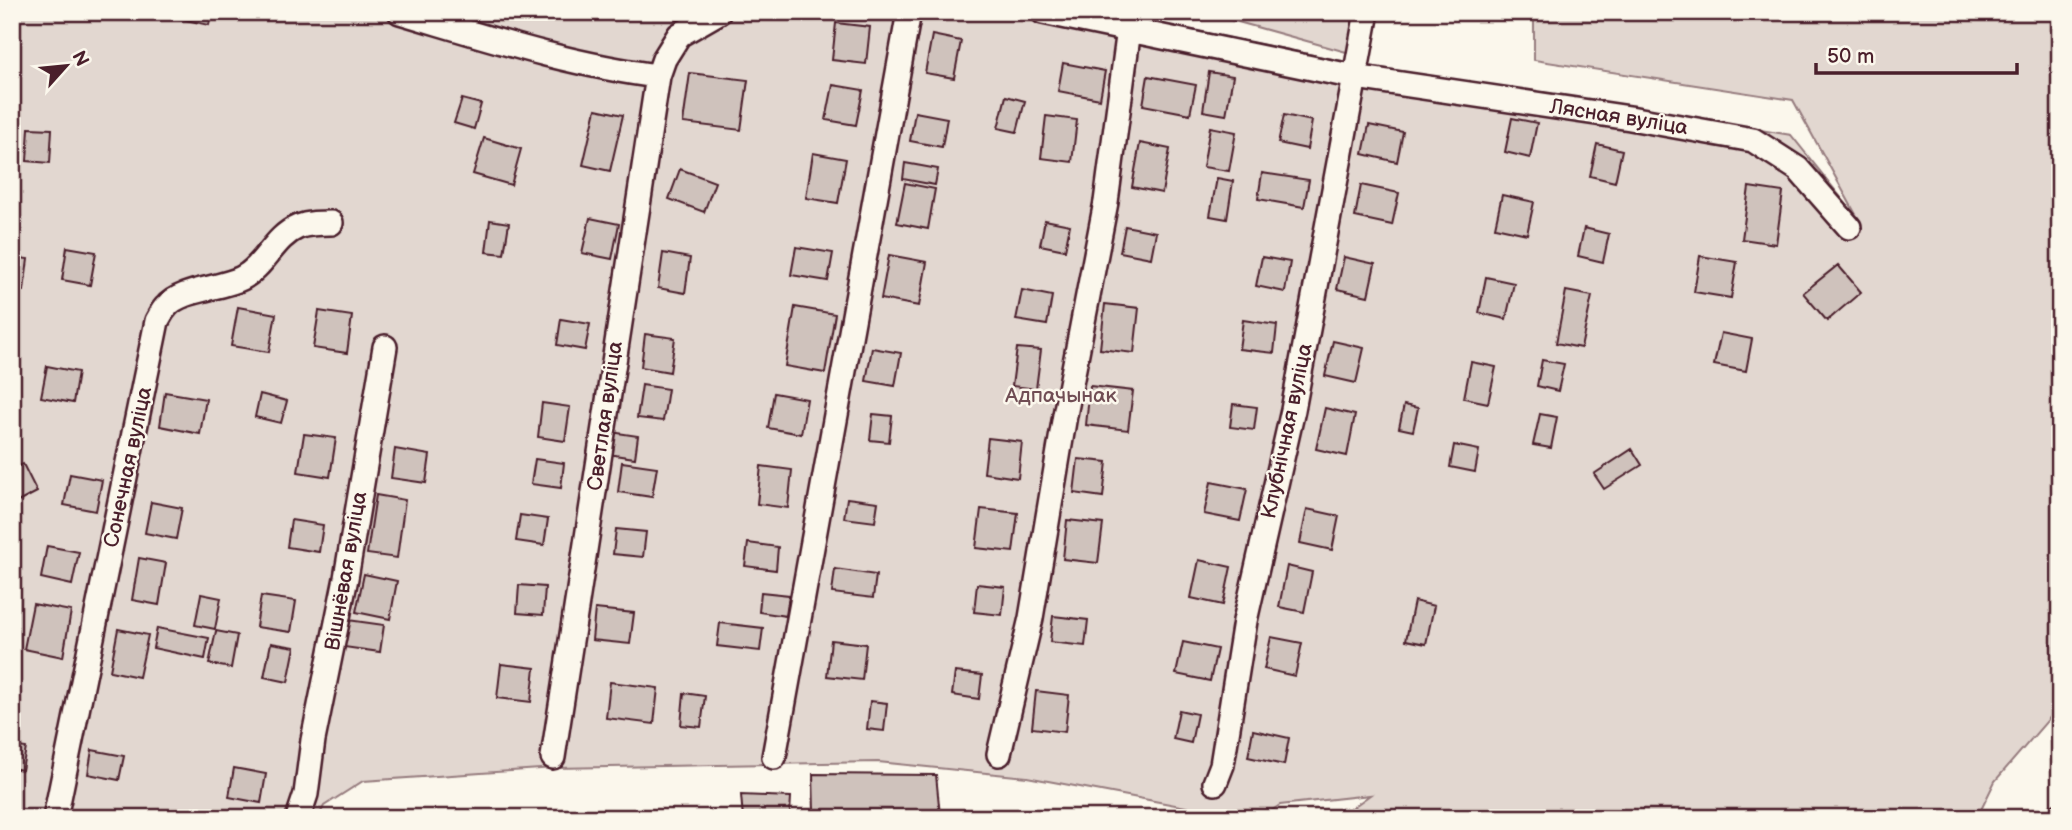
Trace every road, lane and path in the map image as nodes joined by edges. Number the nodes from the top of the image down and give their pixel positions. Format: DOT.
graph roads {
  1 [pos="400,12"];
  2 [pos="719,12"];
  3 [pos="909,12"];
  4 [pos="1043,12"];
  5 [pos="1367,12"];
  6 [pos="1129,29"];
  7 [pos="658,76"];
  8 [pos="1354,77"];
  9 [pos="331,223"];
  10 [pos="1849,227"];
  11 [pos="386,347"];
  12 [pos="999,754"];
  13 [pos="553,757"];
  14 [pos="774,757"];
  15 [pos="1215,783"];
  16 [pos="55,818"];
  17 [pos="298,818"];
  1 -- 7 [label="street"];
  2 -- 7 [label="street, Светлая вуліца"];
  3 -- 14 [label="street"];
  4 -- 6 [label="street, Лясная вуліца"];
  5 -- 8 [label="street, Клубнічная вуліца"];
  6 -- 8 [label="street, Лясная вуліца"];
  6 -- 12 [label="street"];
  7 -- 13 [label="street, Светлая вуліца"];
  8 -- 10 [label="street, Лясная вуліца"];
  8 -- 15 [label="street, Клубнічная вуліца"];
  9 -- 16 [label="street, Сонечная вуліца"];
  11 -- 17 [label="street, Вішнёвая вуліца"];
}
